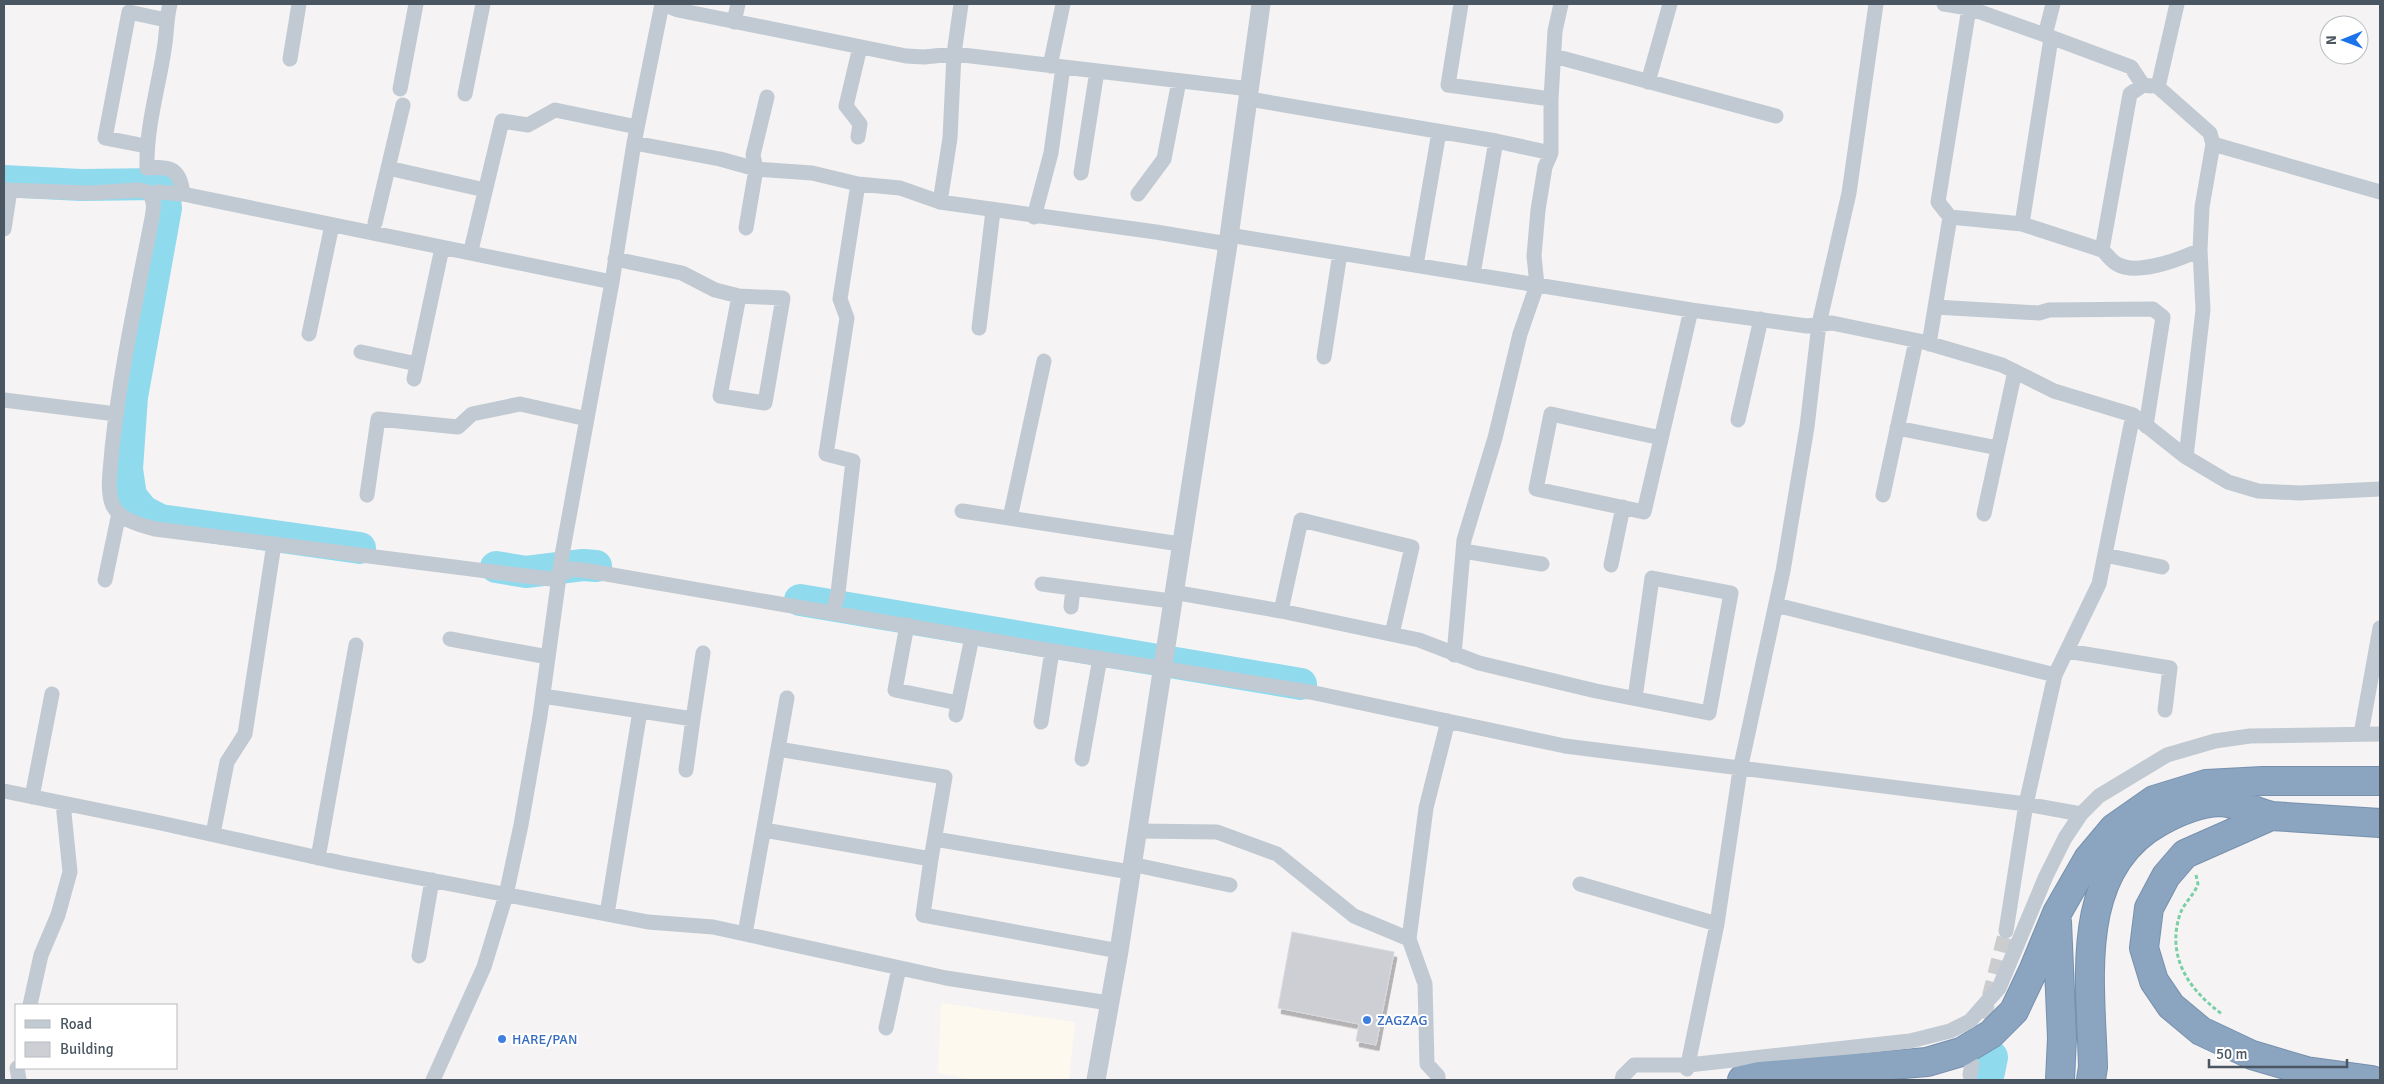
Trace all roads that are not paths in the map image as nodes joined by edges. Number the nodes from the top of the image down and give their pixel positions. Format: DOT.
graph roads {
  1 [pos="170,4"];
  2 [pos="299,4"];
  3 [pos="416,4"];
  4 [pos="484,4"];
  5 [pos="663,4"];
  6 [pos="738,4"];
  7 [pos="961,4"];
  8 [pos="1063,4"];
  9 [pos="1261,4"];
  10 [pos="1461,4"];
  11 [pos="1561,4"];
  12 [pos="1670,4"];
  13 [pos="1876,4"];
  14 [pos="1944,4"];
  15 [pos="2052,4"];
  16 [pos="2177,4"];
  17 [pos="1969,8"];
  18 [pos="166,20"];
  19 [pos="734,22"];
  20 [pos="2048,36"];
  21 [pos="860,47"];
  22 [pos="954,54"];
  23 [pos="1554,56"];
  24 [pos="290,59"];
  25 [pos="1056,66"];
  26 [pos="1097,71"];
  27 [pos="1179,81"];
  28 [pos="1648,82"];
  29 [pos="2151,86"];
  30 [pos="400,89"];
  31 [pos="465,94"];
  32 [pos="1250,94"];
  33 [pos="767,97"];
  34 [pos="1551,99"];
  35 [pos="403,105"];
  36 [pos="1776,116"];
  37 [pos="637,128"];
  38 [pos="1439,132"];
  39 [pos="858,137"];
  40 [pos="1496,141"];
  41 [pos="634,143"];
  42 [pos="2213,144"];
  43 [pos="146,146"];
  44 [pos="1551,153"];
  45 [pos="388,168"];
  46 [pos="756,169"];
  47 [pos="1081,173"];
  48 [pos="858,184"];
  49 [pos="7,190"];
  50 [pos="484,190"];
  51 [pos="2380,192"];
  52 [pos="183,194"];
  53 [pos="1138,194"];
  54 [pos="152,197"];
  55 [pos="940,202"];
  56 [pos="994,210"];
  57 [pos="1034,217"];
  58 [pos="1950,217"];
  59 [pos="376,223"];
  60 [pos="2022,224"];
  61 [pos="332,225"];
  62 [pos="746,228"];
  63 [pos="4,229"];
  64 [pos="1229,240"];
  65 [pos="472,246"];
  66 [pos="442,248"];
  67 [pos="2102,250"];
  68 [pos="2200,250"];
  69 [pos="1340,253"];
  70 [pos="615,259"];
  71 [pos="1416,265"];
  72 [pos="1473,274"];
  73 [pos="612,282"];
  74 [pos="1537,285"];
  75 [pos="739,296"];
  76 [pos="1934,307"];
  77 [pos="1692,310"];
  78 [pos="1761,319"];
  79 [pos="1819,324"];
  80 [pos="979,328"];
  81 [pos="309,334"];
  82 [pos="1922,342"];
  83 [pos="361,352"];
  84 [pos="1324,357"];
  85 [pos="1044,361"];
  86 [pos="2015,371"];
  87 [pos="4,400"];
  88 [pos="116,414"];
  89 [pos="2133,415"];
  90 [pos="587,419"];
  91 [pos="1738,420"];
  92 [pos="2146,426"];
  93 [pos="1897,428"];
  94 [pos="1661,438"];
  95 [pos="1998,448"];
  96 [pos="2186,457"];
  97 [pos="2380,489"];
  98 [pos="367,494"];
  99 [pos="1883,495"];
  100 [pos="1623,508"];
  101 [pos="962,511"];
  102 [pos="119,513"];
  103 [pos="1984,514"];
  104 [pos="1010,518"];
  105 [pos="274,544"];
  106 [pos="1180,544"];
  107 [pos="1463,551"];
  108 [pos="2105,555"];
  109 [pos="1542,564"];
  110 [pos="1611,565"];
  111 [pos="561,566"];
  112 [pos="2162,567"];
  113 [pos="105,580"];
  114 [pos="1042,584"];
  115 [pos="1073,588"];
  116 [pos="1172,597"];
  117 [pos="1776,605"];
  118 [pos="1071,607"];
  119 [pos="1281,611"];
  120 [pos="834,612"];
  121 [pos="907,625"];
  122 [pos="2380,628"];
  123 [pos="1392,634"];
  124 [pos="972,637"];
  125 [pos="450,639"];
  126 [pos="356,645"];
  127 [pos="1052,651"];
  128 [pos="2067,651"];
  129 [pos="703,652"];
  130 [pos="1454,655"];
  131 [pos="548,657"];
  132 [pos="1100,658"];
  133 [pos="1162,662"];
  134 [pos="2055,675"];
  135 [pos="52,694"];
  136 [pos="543,696"];
  137 [pos="788,698"];
  138 [pos="1635,698"];
  139 [pos="2165,710"];
  140 [pos="640,711"];
  141 [pos="693,719"];
  142 [pos="1448,721"];
  143 [pos="1041,722"];
  144 [pos="2361,734"];
  145 [pos="2380,734"];
  146 [pos="778,748"];
  147 [pos="1082,759"];
  148 [pos="686,770"];
  149 [pos="1740,770"];
  150 [pos="2380,781"];
  151 [pos="4,791"];
  152 [pos="32,797"];
  153 [pos="63,803"];
  154 [pos="2026,804"];
  155 [pos="2080,814"];
  156 [pos="2271,816"];
  157 [pos="2380,823"];
  158 [pos="764,830"];
  159 [pos="1136,830"];
  160 [pos="213,834"];
  161 [pos="935,839"];
  162 [pos="318,858"];
  163 [pos="931,859"];
  164 [pos="1131,868"];
  165 [pos="432,880"];
  166 [pos="1230,884"];
  167 [pos="1580,884"];
  168 [pos="506,895"];
  169 [pos="2057,913"];
  170 [pos="608,914"];
  171 [pos="1717,924"];
  172 [pos="2006,931"];
  173 [pos="745,934"];
  174 [pos="1409,939"];
  175 [pos="1118,951"];
  176 [pos="419,956"];
  177 [pos="899,968"];
  178 [pos="1109,1003"];
  179 [pos="30,1004"];
  180 [pos="886,1028"];
  181 [pos="1688,1067"];
  182 [pos="2092,1074"];
  183 [pos="433,1080"];
  184 [pos="1096,1080"];
  185 [pos="1438,1080"];
  186 [pos="1622,1080"];
  187 [pos="1742,1080"];
  188 [pos="2060,1080"];
  189 [pos="2372,1080"];
  1 -- 18 [label="street"];
  2 -- 24 [label="street"];
  3 -- 30 [label="street"];
  4 -- 31 [label="street"];
  5 -- 19 [label="street"];
  5 -- 37 [label="street"];
  6 -- 19 [label="street"];
  7 -- 22 [label="street"];
  8 -- 25 [label="street"];
  9 -- 32 [label="street"];
  10 -- 34 [label="street"];
  11 -- 23 [label="street"];
  12 -- 28 [label="street"];
  13 -- 79 [label="street"];
  14 -- 17 [label="street"];
  15 -- 20 [label="street"];
  16 -- 29 [label="street"];
  17 -- 20 [label="street"];
  17 -- 58 [label="street"];
  18 -- 43 [label="street"];
  18 -- 43 [label="street"];
  19 -- 21 [label="street"];
  20 -- 29 [label="street"];
  20 -- 60 [label="street"];
  21 -- 22 [label="street"];
  21 -- 39 [label="street"];
  22 -- 25 [label="street"];
  22 -- 55 [label="street"];
  23 -- 28 [label="street"];
  23 -- 34 [label="street"];
  25 -- 26 [label="street"];
  25 -- 57 [label="street"];
  26 -- 27 [label="street"];
  26 -- 47 [label="street"];
  27 -- 32 [label="street"];
  27 -- 53 [label="street"];
  28 -- 36 [label="street"];
  29 -- 42 [label="street"];
  29 -- 67 [label="street"];
  32 -- 38 [label="street"];
  32 -- 64 [label="street"];
  33 -- 46 [label="street"];
  34 -- 44 [label="street"];
  35 -- 45 [label="street"];
  37 -- 41 [label="street"];
  37 -- 50 [label="street"];
  38 -- 40 [label="street"];
  38 -- 71 [label="street"];
  40 -- 44 [label="street"];
  40 -- 72 [label="street"];
  41 -- 46 [label="street"];
  41 -- 70 [label="street"];
  42 -- 51 [label="street"];
  42 -- 68 [label="street"];
  43 -- 52 [label="street"];
  44 -- 74 [label="street"];
  45 -- 50 [label="street"];
  45 -- 59 [label="street"];
  46 -- 48 [label="street"];
  46 -- 62 [label="street"];
  48 -- 55 [label="street"];
  48 -- 120 [label="street"];
  49 -- 54 [label="street"];
  49 -- 63 [label="street"];
  50 -- 65 [label="street"];
  52 -- 54 [label="street"];
  52 -- 61 [label="street"];
  54 -- 88 [label="street"];
  55 -- 56 [label="street"];
  56 -- 57 [label="street"];
  56 -- 80 [label="street"];
  57 -- 64 [label="street"];
  58 -- 60 [label="street"];
  58 -- 76 [label="street"];
  60 -- 67 [label="street"];
  61 -- 66 [label="street"];
  61 -- 81 [label="street"];
  64 -- 69 [label="street"];
  64 -- 106 [label="street"];
  66 -- 73 [label="street"];
  66 -- 83 [label="street"];
  67 -- 68 [label="street"];
  68 -- 96 [label="street"];
  69 -- 71 [label="street"];
  69 -- 84 [label="street"];
  70 -- 73 [label="street"];
  70 -- 75 [label="street"];
  71 -- 72 [label="street"];
  72 -- 74 [label="street"];
  73 -- 90 [label="street"];
  74 -- 77 [label="street"];
  74 -- 107 [label="street"];
  75 -- 75 [label="street"];
  76 -- 82 [label="street"];
  76 -- 92 [label="street"];
  77 -- 78 [label="street"];
  77 -- 94 [label="street"];
  78 -- 79 [label="street"];
  78 -- 91 [label="street"];
  79 -- 82 [label="street"];
  79 -- 117 [label="street"];
  82 -- 86 [label="street"];
  82 -- 93 [label="street"];
  85 -- 104 [label="street"];
  86 -- 89 [label="street"];
  86 -- 95 [label="street"];
  87 -- 88 [label="street"];
  88 -- 102 [label="street"];
  89 -- 92 [label="street"];
  89 -- 108 [label="street"];
  90 -- 98 [label="street"];
  90 -- 111 [label="street"];
  92 -- 96 [label="street"];
  93 -- 95 [label="street"];
  93 -- 99 [label="street"];
  94 -- 100 [label="street"];
  94 -- 100 [label="street"];
  95 -- 103 [label="street"];
  96 -- 97 [label="street"];
  100 -- 110 [label="street"];
  101 -- 104 [label="street"];
  102 -- 105 [label="street"];
  102 -- 113 [label="street"];
  104 -- 106 [label="street"];
  105 -- 111 [label="street"];
  105 -- 160 [label="street"];
  106 -- 116 [label="street"];
  107 -- 109 [label="street"];
  107 -- 130 [label="street"];
  108 -- 112 [label="street"];
  108 -- 128 [label="street"];
  111 -- 120 [label="street"];
  111 -- 131 [label="street"];
  114 -- 115 [label="street"];
  115 -- 116 [label="street"];
  115 -- 118 [label="street"];
  116 -- 119 [label="street"];
  116 -- 133 [label="street"];
  117 -- 134 [label="street"];
  117 -- 149 [label="street"];
  119 -- 123 [label="street"];
  119 -- 123 [label="street"];
  120 -- 121 [label="street"];
  121 -- 124 [label="street"];
  121 -- 124 [label="street"];
  122 -- 144 [label="street"];
  123 -- 130 [label="street"];
  124 -- 127 [label="street"];
  125 -- 131 [label="street"];
  126 -- 162 [label="street"];
  127 -- 132 [label="street"];
  127 -- 143 [label="street"];
  128 -- 134 [label="street"];
  128 -- 139 [label="street"];
  129 -- 141 [label="street"];
  130 -- 138 [label="street"];
  131 -- 136 [label="street"];
  132 -- 133 [label="street"];
  132 -- 147 [label="street"];
  133 -- 142 [label="street"];
  133 -- 159 [label="street"];
  134 -- 154 [label="street"];
  135 -- 152 [label="street"];
  136 -- 140 [label="street"];
  136 -- 168 [label="street"];
  137 -- 146 [label="street"];
  138 -- 138 [label="street"];
  140 -- 141 [label="street"];
  140 -- 170 [label="street"];
  141 -- 148 [label="street"];
  142 -- 149 [label="street"];
  142 -- 174 [label="street"];
  144 -- 145 [label="street"];
  144 -- 155 [label="street"];
  146 -- 158 [label="street"];
  146 -- 161 [label="street"];
  149 -- 154 [label="street"];
  149 -- 171 [label="street"];
  150 -- 169 [label="highway"];
  151 -- 152 [label="street"];
  152 -- 153 [label="street"];
  153 -- 160 [label="street"];
  153 -- 179 [label="street"];
  154 -- 155 [label="street"];
  154 -- 172 [label="street"];
  155 -- 181 [label="street"];
  156 -- 157 [label="highway"];
  156 -- 182 [label="highway"];
  156 -- 189 [label="highway"];
  158 -- 163 [label="street"];
  158 -- 173 [label="street"];
  159 -- 164 [label="street"];
  159 -- 174 [label="street"];
  160 -- 162 [label="street"];
  161 -- 163 [label="street"];
  161 -- 164 [label="street"];
  162 -- 165 [label="street"];
  163 -- 175 [label="street"];
  164 -- 166 [label="street"];
  164 -- 175 [label="street"];
  165 -- 168 [label="street"];
  165 -- 176 [label="street"];
  167 -- 171 [label="street"];
  168 -- 170 [label="street"];
  168 -- 183 [label="street"];
  169 -- 187 [label="highway"];
  169 -- 188 [label="highway"];
  170 -- 173 [label="street"];
  171 -- 181 [label="street"];
  173 -- 177 [label="street"];
  174 -- 185 [label="street"];
  175 -- 178 [label="street"];
  177 -- 178 [label="street"];
  177 -- 180 [label="street"];
  178 -- 184 [label="street"];
  181 -- 186 [label="street"];
}
